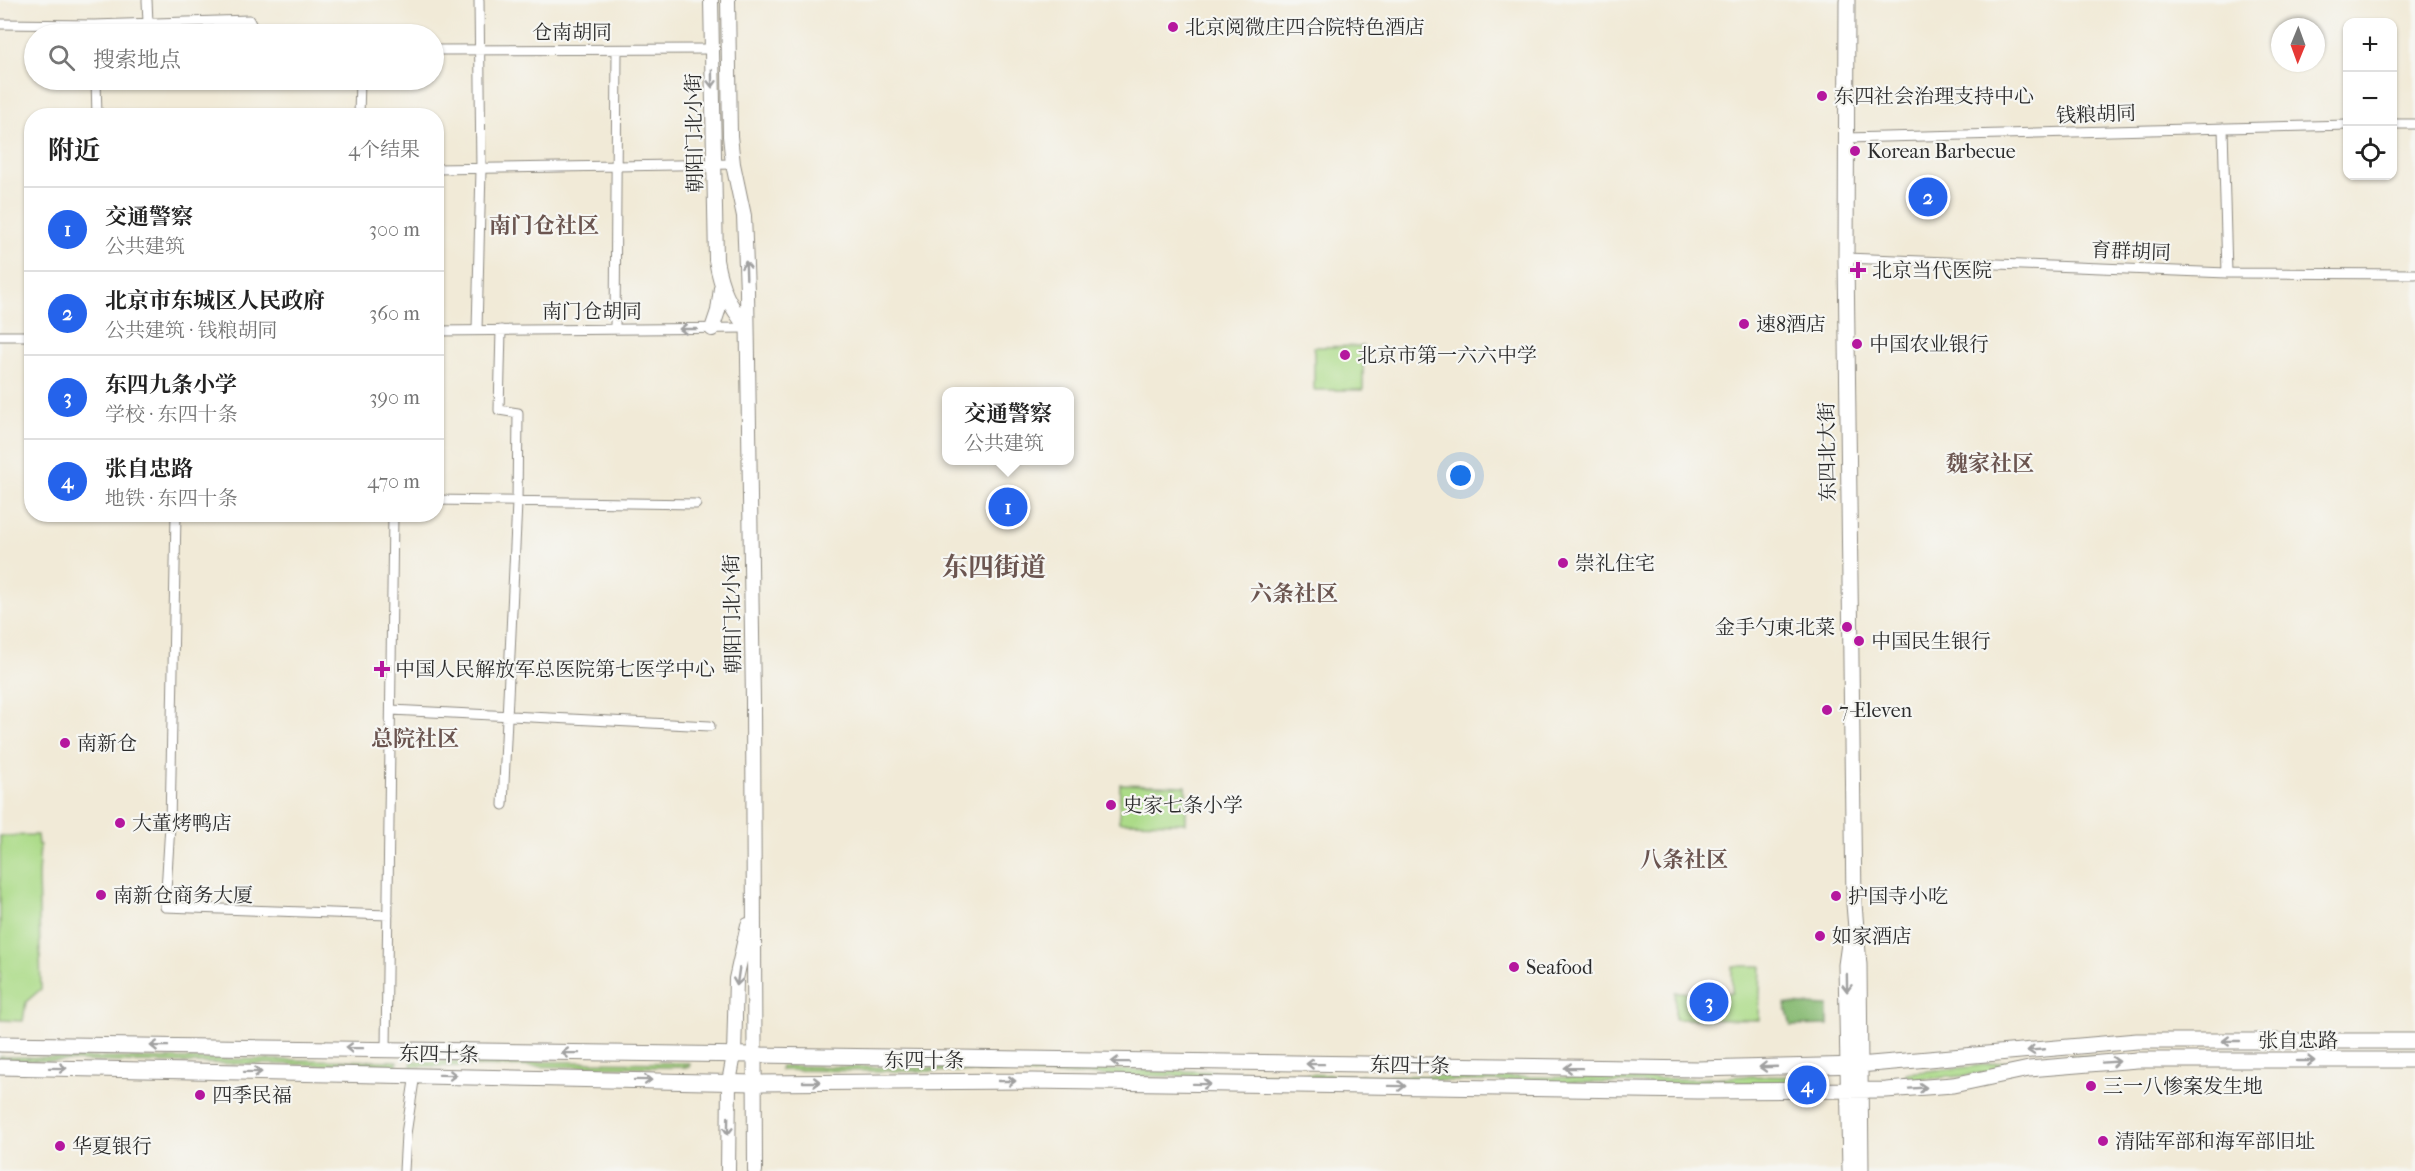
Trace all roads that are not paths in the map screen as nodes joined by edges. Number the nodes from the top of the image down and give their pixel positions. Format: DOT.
graph roads {
  1 [pos="147,0"];
  2 [pos="479,0"];
  3 [pos="711,0"];
  4 [pos="728,0"];
  5 [pos="1847,0"];
  6 [pos="148,23"];
  7 [pos="0,24"];
  8 [pos="140,24"];
  9 [pos="251,24"];
  10 [pos="24,26"];
  11 [pos="711,49"];
  12 [pos="444,50"];
  13 [pos="479,50"];
  14 [pos="618,50"];
  15 [pos="96,90"];
  16 [pos="360,90"];
  17 [pos="97,108"];
  18 [pos="359,108"];
  19 [pos="2397,124"];
  20 [pos="2415,124"];
  21 [pos="2343,125"];
  22 [pos="2223,128"];
  23 [pos="1846,138"];
  24 [pos="733,164"];
  25 [pos="714,165"];
  26 [pos="616,167"];
  27 [pos="444,169"];
  28 [pos="481,169"];
  29 [pos="1846,258"];
  30 [pos="2227,273"];
  31 [pos="2415,274"];
  32 [pos="722,285"];
  33 [pos="747,328"];
  34 [pos="615,329"];
  35 [pos="712,329"];
  36 [pos="477,330"];
  37 [pos="501,330"];
  38 [pos="444,331"];
  39 [pos="0,336"];
  40 [pos="24,336"];
  41 [pos="444,500"];
  42 [pos="516,503"];
  43 [pos="696,504"];
  44 [pos="176,522"];
  45 [pos="393,522"];
  46 [pos="391,710"];
  47 [pos="507,716"];
  48 [pos="710,726"];
  49 [pos="502,805"];
  50 [pos="753,900"];
  51 [pos="388,915"];
  52 [pos="2415,1041"];
  53 [pos="0,1044"];
  54 [pos="386,1049"];
  55 [pos="734,1055"];
  56 [pos="754,1056"];
  57 [pos="2415,1060"];
  58 [pos="1854,1065"];
  59 [pos="0,1067"];
  60 [pos="415,1074"];
  61 [pos="729,1082"];
  62 [pos="754,1083"];
  63 [pos="1854,1090"];
  64 [pos="404,1171"];
  65 [pos="728,1171"];
  66 [pos="755,1171"];
  67 [pos="1850,1171"];
  68 [pos="1861,1171"];
  1 -- 6 [label="street"];
  2 -- 13 [label="street"];
  3 -- 11 [label="main road, 朝阳门北小街"];
  4 -- 24 [label="main road, 朝阳门北小街"];
  5 -- 23 [label="main road, 东四北大街"];
  6 -- 8 [label="street"];
  6 -- 9 [label="street"];
  7 -- 10 [label="street"];
  11 -- 14 [label="street, 仓南胡同"];
  11 -- 25 [label="main road, 朝阳门北小街, one-way"];
  12 -- 13 [label="street, 仓南胡同"];
  13 -- 14 [label="street, 仓南胡同"];
  13 -- 28 [label="street"];
  14 -- 26 [label="street"];
  15 -- 17 [label="street"];
  16 -- 18 [label="street"];
  19 -- 20 [label="street"];
  21 -- 22 [label="street, 钱粮胡同"];
  22 -- 23 [label="street, 钱粮胡同"];
  22 -- 30 [label="street"];
  23 -- 29 [label="main road, 东四北大街"];
  24 -- 25 [label="street"];
  33 -- 24 [label="main road, 朝阳门北小街, one-way"];
  25 -- 26 [label="street"];
  25 -- 32 [label="main road, 朝阳门北小街"];
  26 -- 28 [label="street"];
  26 -- 34 [label="street"];
  27 -- 28 [label="street"];
  28 -- 36 [label="street"];
  29 -- 30 [label="street, 育群胡同"];
  29 -- 58 [label="main road, 东四北大街"];
  30 -- 31 [label="street, 育群胡同"];
  32 -- 33 [label="main road, 朝阳门北小街"];
  32 -- 35 [label="main road"];
  33 -- 35 [label="street, 南门仓胡同"];
  33 -- 50 [label="main road, 朝阳门北小街"];
  35 -- 34 [label="street, 南门仓胡同, one-way"];
  34 -- 37 [label="street, 南门仓胡同"];
  36 -- 37 [label="street, 南门仓胡同"];
  36 -- 38 [label="street, 南门仓胡同"];
  37 -- 42 [label="street"];
  39 -- 40 [label="street"];
  41 -- 42 [label="street"];
  42 -- 43 [label="street"];
  42 -- 47 [label="street"];
  44 -- 51 [label="street"];
  45 -- 46 [label="street"];
  46 -- 47 [label="street"];
  46 -- 51 [label="street"];
  47 -- 48 [label="street"];
  47 -- 49 [label="street"];
  50 -- 55 [label="main road, 朝阳门北小街, one-way"];
  50 -- 56 [label="main road, 朝阳门北小街"];
  51 -- 54 [label="street"];
  52 -- 58 [label="main road, 张自忠路, one-way"];
  54 -- 53 [label="main road, 东四十条, one-way"];
  55 -- 54 [label="main road, 东四十条, one-way"];
  55 -- 56 [label="main road, 东四十条"];
  55 -- 61 [label="main road, 朝阳门北小街"];
  58 -- 56 [label="main road, 东四十条, one-way"];
  56 -- 62 [label="main road, 朝阳门北小街"];
  63 -- 57 [label="main road, 张自忠路, one-way"];
  58 -- 63 [label="main road, 东四北大街"];
  59 -- 60 [label="main road, 东四十条, one-way"];
  60 -- 61 [label="main road, 东四十条, one-way"];
  60 -- 64 [label="street"];
  61 -- 62 [label="main road, 东四十条"];
  61 -- 65 [label="main road, 朝阳门北小街, one-way"];
  62 -- 63 [label="main road, 东四十条, one-way"];
  62 -- 66 [label="main road, 朝阳门北小街"];
  63 -- 67 [label="main road, 东四北大街"];
  63 -- 68 [label="main road, 东四北大街"];
}
